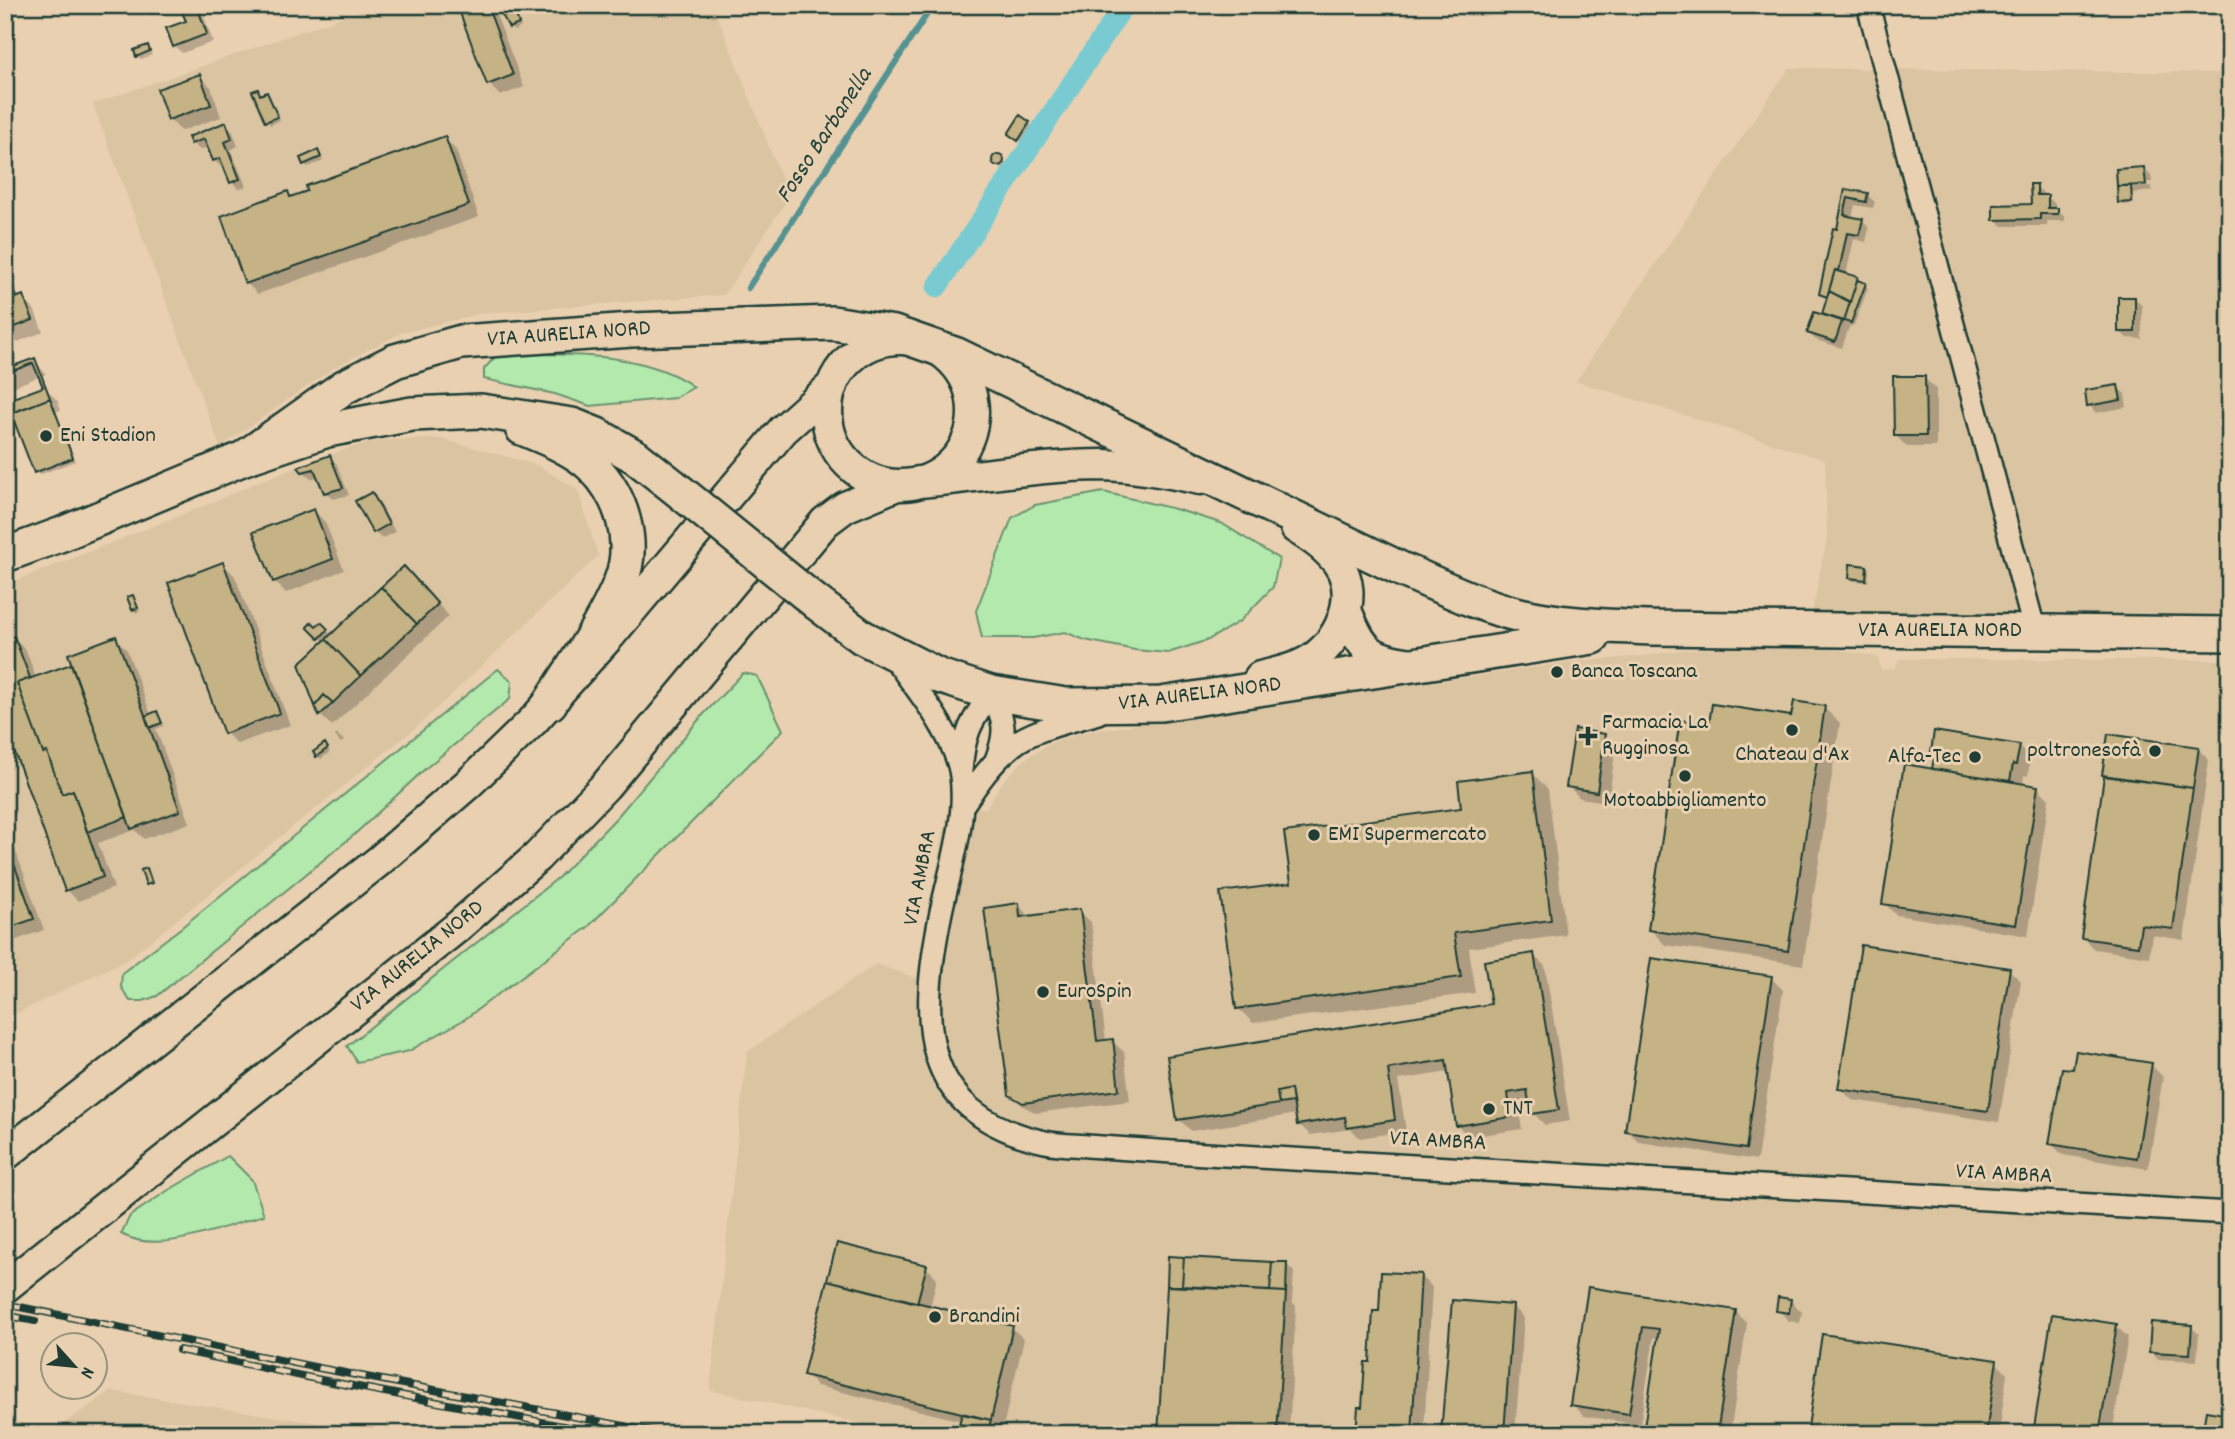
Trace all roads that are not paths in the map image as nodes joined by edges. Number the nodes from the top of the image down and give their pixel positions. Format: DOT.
graph roads {
  1 [pos="1868,5"];
  2 [pos="924,343"];
  3 [pos="832,386"];
  4 [pos="481,411"];
  5 [pos="244,458"];
  6 [pos="908,484"];
  7 [pos="1247,495"];
  8 [pos="5,555"];
  9 [pos="1346,610"];
  10 [pos="1650,628"];
  11 [pos="2035,632"];
  12 [pos="2230,634"];
  13 [pos="889,653"];
  14 [pos="1416,664"];
  15 [pos="992,693"];
  16 [pos="1201,698"];
  17 [pos="550,703"];
  18 [pos="1119,706"];
  19 [pos="996,762"];
  20 [pos="961,773"];
  21 [pos="963,804"];
  22 [pos="5,1155"];
  23 [pos="2230,1213"];
  24 [pos="5,1287"];
  1 -- 11 [label="street"];
  2 -- 3 [label="main road"];
  2 -- 5 [label="main road, VIA AURELIA NORD"];
  2 -- 6 [label="main road, VIA AURELIA NORD"];
  2 -- 7 [label="main road, VIA AURELIA NORD"];
  3 -- 6 [label="main road"];
  3 -- 17 [label="main road"];
  4 -- 5 [label="main road, VIA AURELIA NORD"];
  4 -- 13 [label="main road, VIA AURELIA NORD, bridge"];
  4 -- 17 [label="main road"];
  5 -- 8 [label="main road, VIA AURELIA NORD"];
  6 -- 7 [label="main road"];
  6 -- 24 [label="main road, VIA AURELIA NORD"];
  7 -- 9 [label="main road"];
  7 -- 10 [label="main road, VIA AURELIA NORD"];
  9 -- 14 [label="main road"];
  9 -- 16 [label="main road"];
  10 -- 11 [label="main road, VIA AURELIA NORD"];
  10 -- 14 [label="main road, VIA AURELIA NORD"];
  11 -- 12 [label="main road, VIA AURELIA NORD"];
  13 -- 15 [label="main road, VIA AURELIA NORD"];
  13 -- 20 [label="street"];
  14 -- 16 [label="main road, VIA AURELIA NORD"];
  15 -- 18 [label="main road, VIA AURELIA NORD"];
  15 -- 19 [label="street"];
  15 -- 20 [label="street"];
  16 -- 18 [label="main road, VIA AURELIA NORD"];
  17 -- 22 [label="main road"];
  18 -- 19 [label="street"];
  19 -- 21 [label="street"];
  20 -- 21 [label="street"];
  21 -- 23 [label="street, VIA AMBRA"];
}
